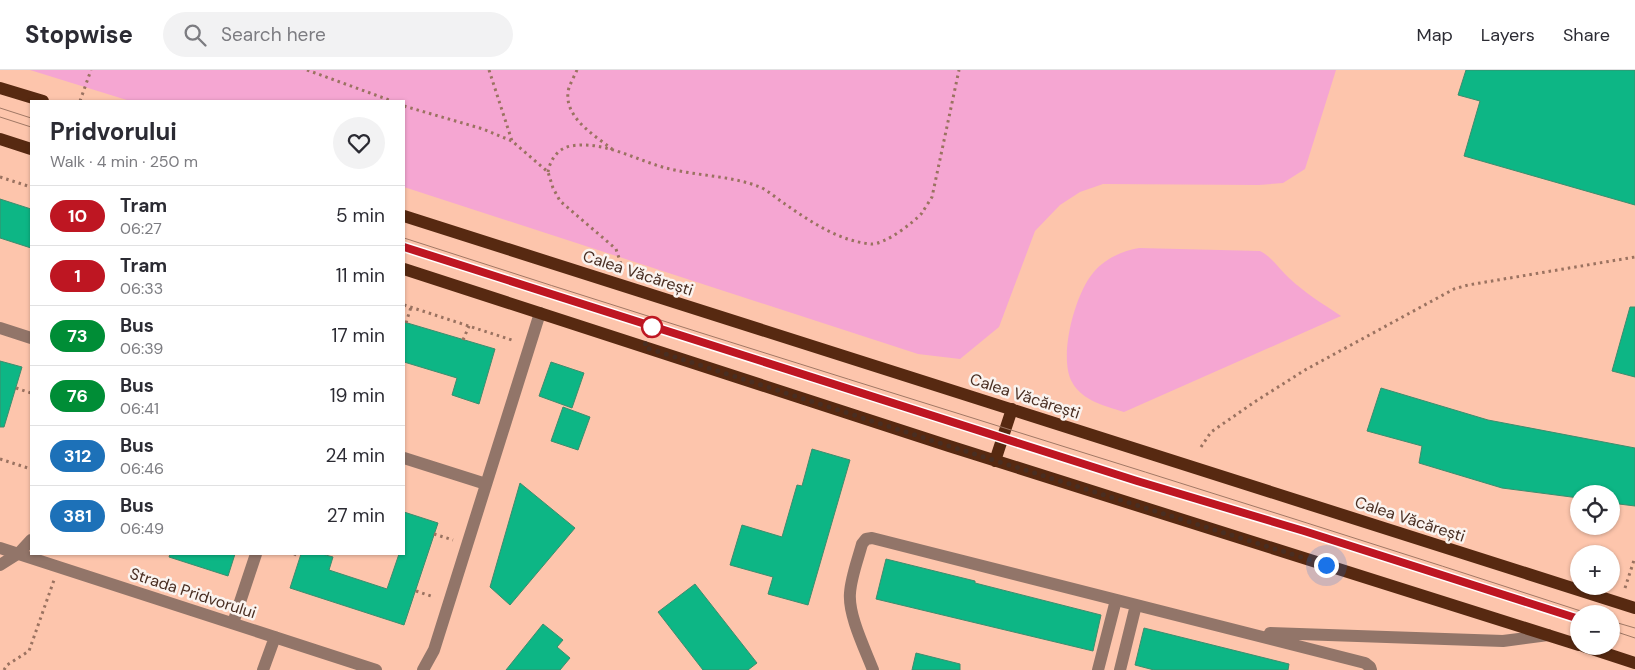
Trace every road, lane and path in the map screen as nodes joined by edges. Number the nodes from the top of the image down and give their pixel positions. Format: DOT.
graph roads {
  1 [pos="92,70"];
  2 [pos="306,70"];
  3 [pos="489,70"];
  4 [pos="577,70"];
  5 [pos="959,70"];
  6 [pos="0,88"];
  7 [pos="40,100"];
  8 [pos="80,100"];
  9 [pos="389,100"];
  10 [pos="405,106"];
  11 [pos="0,138"];
  12 [pos="512,141"];
  13 [pos="30,148"];
  14 [pos="613,150"];
  15 [pos="548,172"];
  16 [pos="0,177"];
  17 [pos="30,187"];
  18 [pos="405,216"];
  19 [pos="1635,257"];
  20 [pos="405,269"];
  21 [pos="629,287"];
  22 [pos="405,305"];
  23 [pos="411,307"];
  24 [pos="540,313"];
  25 [pos="406,323"];
  26 [pos="469,326"];
  27 [pos="0,328"];
  28 [pos="30,338"];
  29 [pos="463,340"];
  30 [pos="530,346"];
  31 [pos="16,388"];
  32 [pos="30,393"];
  33 [pos="1012,409"];
  34 [pos="1200,447"];
  35 [pos="405,458"];
  36 [pos="0,459"];
  37 [pos="995,461"];
  38 [pos="30,469"];
  39 [pos="486,484"];
  40 [pos="30,541"];
  41 [pos="0,548"];
  42 [pos="19,553"];
  43 [pos="256,555"];
  44 [pos="297,555"];
  45 [pos="300,556"];
  46 [pos="1635,557"];
  47 [pos="0,565"];
  48 [pos="59,566"];
  49 [pos="1116,600"];
  50 [pos="1620,603"];
  51 [pos="1136,605"];
  52 [pos="1635,608"];
  53 [pos="234,624"];
  54 [pos="1245,632"];
  55 [pos="1548,635"];
  56 [pos="275,637"];
  57 [pos="1570,642"];
  58 [pos="1612,655"];
  59 [pos="1635,662"];
  60 [pos="1371,669"];
  61 [pos="4,670"];
  62 [pos="263,670"];
  63 [pos="376,670"];
  64 [pos="422,670"];
  65 [pos="873,670"];
  66 [pos="1098,670"];
  67 [pos="1120,670"];
  1 -- 8 [label="path"];
  2 -- 9 [label="path"];
  3 -- 12 [label="path"];
  4 -- 14 [label="path"];
  5 -- 14 [label="path"];
  6 -- 7 [label="main road"];
  10 -- 12 [label="path"];
  11 -- 13 [label="main road"];
  12 -- 15 [label="path"];
  14 -- 15 [label="path"];
  15 -- 21 [label="path"];
  16 -- 17 [label="path"];
  18 -- 21 [label="main road, Calea Văcărești"];
  19 -- 34 [label="path"];
  20 -- 24 [label="main road"];
  21 -- 33 [label="main road, Calea Văcărești"];
  22 -- 23 [label="path"];
  23 -- 25 [label="path"];
  23 -- 26 [label="path"];
  24 -- 30 [label="street"];
  24 -- 37 [label="main road"];
  26 -- 29 [label="path"];
  26 -- 30 [label="path"];
  27 -- 28 [label="street"];
  30 -- 39 [label="street"];
  31 -- 32 [label="path"];
  33 -- 37 [label="main road"];
  33 -- 50 [label="main road, Calea Văcărești"];
  35 -- 39 [label="street"];
  36 -- 38 [label="path"];
  37 -- 55 [label="main road"];
  39 -- 64 [label="street"];
  40 -- 42 [label="street"];
  41 -- 42 [label="street, Strada Pridvorului"];
  42 -- 47 [label="street"];
  42 -- 48 [label="street, Strada Pridvorului"];
  43 -- 53 [label="street"];
  44 -- 45 [label="path"];
  46 -- 50 [label="path"];
  48 -- 53 [label="street, Strada Pridvorului"];
  48 -- 61 [label="path"];
  49 -- 51 [label="street"];
  49 -- 65 [label="street"];
  49 -- 66 [label="street"];
  50 -- 52 [label="main road, Calea Văcărești"];
  51 -- 54 [label="street"];
  51 -- 67 [label="street"];
  53 -- 56 [label="street, Strada Pridvorului"];
  54 -- 55 [label="street"];
  54 -- 60 [label="street"];
  55 -- 57 [label="main road"];
  56 -- 62 [label="street"];
  56 -- 63 [label="street, Strada Pridvorului"];
  58 -- 59 [label="main road"];
}
